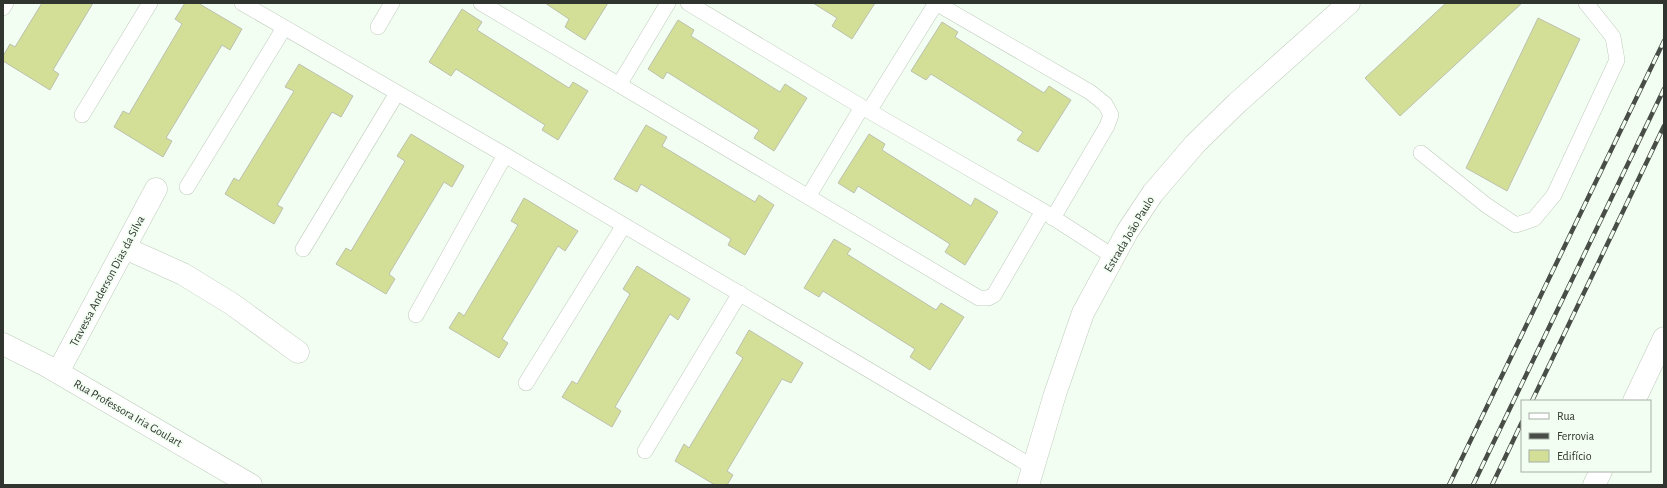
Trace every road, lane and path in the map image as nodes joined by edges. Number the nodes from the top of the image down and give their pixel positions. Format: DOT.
graph roads {
  1 [pos="6,3"];
  2 [pos="150,3"];
  3 [pos="242,3"];
  4 [pos="392,3"];
  5 [pos="481,3"];
  6 [pos="668,3"];
  7 [pos="688,3"];
  8 [pos="936,3"];
  9 [pos="1349,3"];
  10 [pos="1586,3"];
  11 [pos="3,8"];
  12 [pos="1601,10"];
  13 [pos="378,27"];
  14 [pos="284,28"];
  15 [pos="619,85"];
  16 [pos="397,93"];
  17 [pos="865,109"];
  18 [pos="82,115"];
  19 [pos="1421,153"];
  20 [pos="505,154"];
  21 [pos="187,187"];
  22 [pos="156,189"];
  23 [pos="808,197"];
  24 [pos="1048,214"];
  25 [pos="624,225"];
  26 [pos="125,248"];
  27 [pos="304,249"];
  28 [pos="1114,256"];
  29 [pos="740,293"];
  30 [pos="416,315"];
  31 [pos="1664,338"];
  32 [pos="3,344"];
  33 [pos="298,352"];
  34 [pos="58,372"];
  35 [pos="526,382"];
  36 [pos="1634,400"];
  37 [pos="645,451"];
  38 [pos="1600,472"];
  39 [pos="1031,476"];
  40 [pos="251,485"];
  41 [pos="1594,485"];
  1 -- 11 [label="lane"];
  2 -- 18 [label="lane"];
  3 -- 14 [label="lane"];
  4 -- 13 [label="lane"];
  5 -- 15 [label="lane"];
  6 -- 15 [label="lane"];
  7 -- 17 [label="lane"];
  8 -- 17 [label="lane"];
  8 -- 24 [label="lane"];
  9 -- 28 [label="street, Estrada João Paulo"];
  10 -- 12 [label="lane"];
  12 -- 19 [label="lane"];
  14 -- 16 [label="lane"];
  14 -- 21 [label="lane"];
  15 -- 23 [label="lane"];
  16 -- 20 [label="lane"];
  16 -- 27 [label="lane"];
  17 -- 23 [label="lane"];
  17 -- 24 [label="lane"];
  20 -- 25 [label="lane"];
  20 -- 30 [label="lane"];
  22 -- 26 [label="street, Travessa Anderson Dias da Silva"];
  23 -- 24 [label="lane"];
  24 -- 28 [label="lane"];
  25 -- 29 [label="lane"];
  25 -- 35 [label="lane"];
  26 -- 33 [label="street"];
  26 -- 34 [label="street, Travessa Anderson Dias da Silva"];
  28 -- 39 [label="street, Estrada João Paulo"];
  29 -- 37 [label="lane"];
  29 -- 39 [label="lane"];
  31 -- 36 [label="street"];
  32 -- 34 [label="street, Rua Professora Iria Goulart"];
  34 -- 40 [label="street, Rua Professora Iria Goulart"];
  38 -- 41 [label="street"];
}
